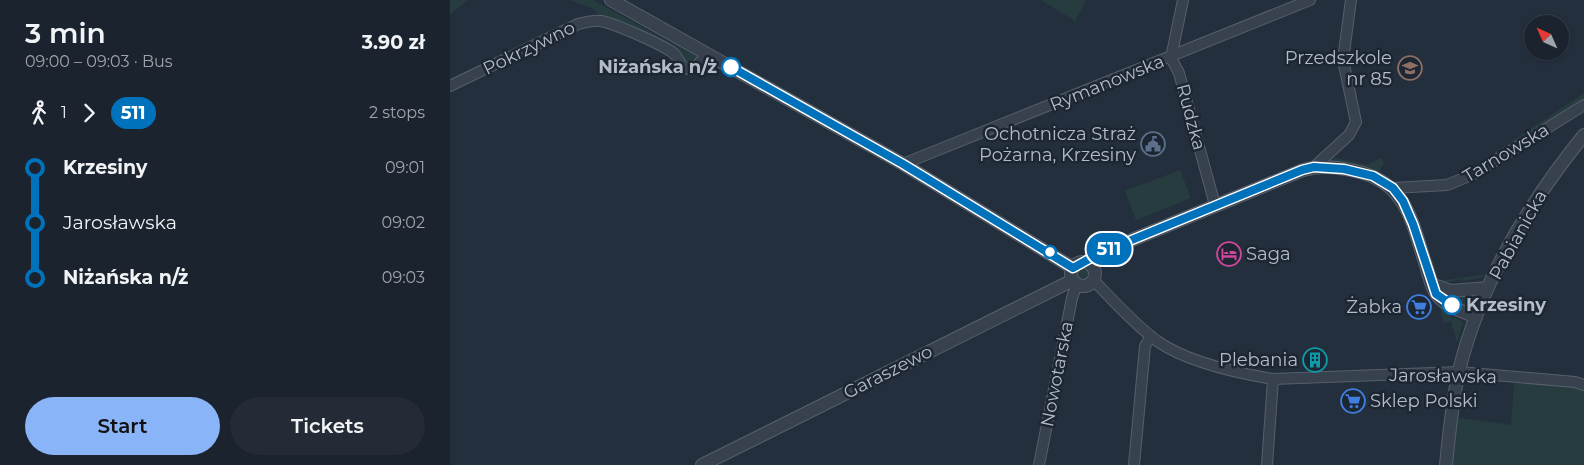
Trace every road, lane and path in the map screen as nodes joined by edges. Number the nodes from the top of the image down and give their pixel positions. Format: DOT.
graph roads {
  1 [pos="611,0"];
  2 [pos="1183,0"];
  3 [pos="1310,0"];
  4 [pos="1351,0"];
  5 [pos="707,54"];
  6 [pos="1171,58"];
  7 [pos="450,86"];
  8 [pos="1584,105"];
  9 [pos="1584,135"];
  10 [pos="903,164"];
  11 [pos="1314,167"];
  12 [pos="1393,188"];
  13 [pos="1214,205"];
  14 [pos="1086,262"];
  15 [pos="1074,277"];
  16 [pos="1093,280"];
  17 [pos="1433,285"];
  18 [pos="1488,288"];
  19 [pos="1476,317"];
  20 [pos="1151,336"];
  21 [pos="1459,372"];
  22 [pos="1273,379"];
  23 [pos="1584,385"];
  24 [pos="706,464"];
  25 [pos="1039,465"];
  26 [pos="1134,465"];
  27 [pos="1267,465"];
  28 [pos="1446,465"];
  1 -- 5 [label="street"];
  2 -- 6 [label="street"];
  3 -- 6 [label="street, Rymanowska"];
  4 -- 11 [label="street"];
  5 -- 7 [label="street, Pokrzywno"];
  5 -- 10 [label="street"];
  6 -- 10 [label="street, Rymanowska"];
  6 -- 13 [label="street, Rudzka"];
  8 -- 12 [label="street, Tarnowska"];
  9 -- 18 [label="street, Pabianicka"];
  10 -- 15 [label="street"];
  11 -- 12 [label="street"];
  11 -- 13 [label="street"];
  12 -- 17 [label="street"];
  13 -- 14 [label="street"];
  14 -- 15 [label="street"];
  14 -- 16 [label="street"];
  15 -- 16 [label="street"];
  15 -- 24 [label="street, Garaszewo"];
  15 -- 25 [label="street, Nowotarska"];
  16 -- 20 [label="street, Jarosławska"];
  17 -- 18 [label="street"];
  17 -- 19 [label="street"];
  18 -- 19 [label="street, Pabianicka"];
  19 -- 21 [label="street, Pabianicka"];
  20 -- 22 [label="street, Jarosławska"];
  20 -- 26 [label="street"];
  21 -- 22 [label="street, Jarosławska"];
  21 -- 23 [label="street, Jarosławska"];
  21 -- 28 [label="street"];
  22 -- 27 [label="street"];
}
